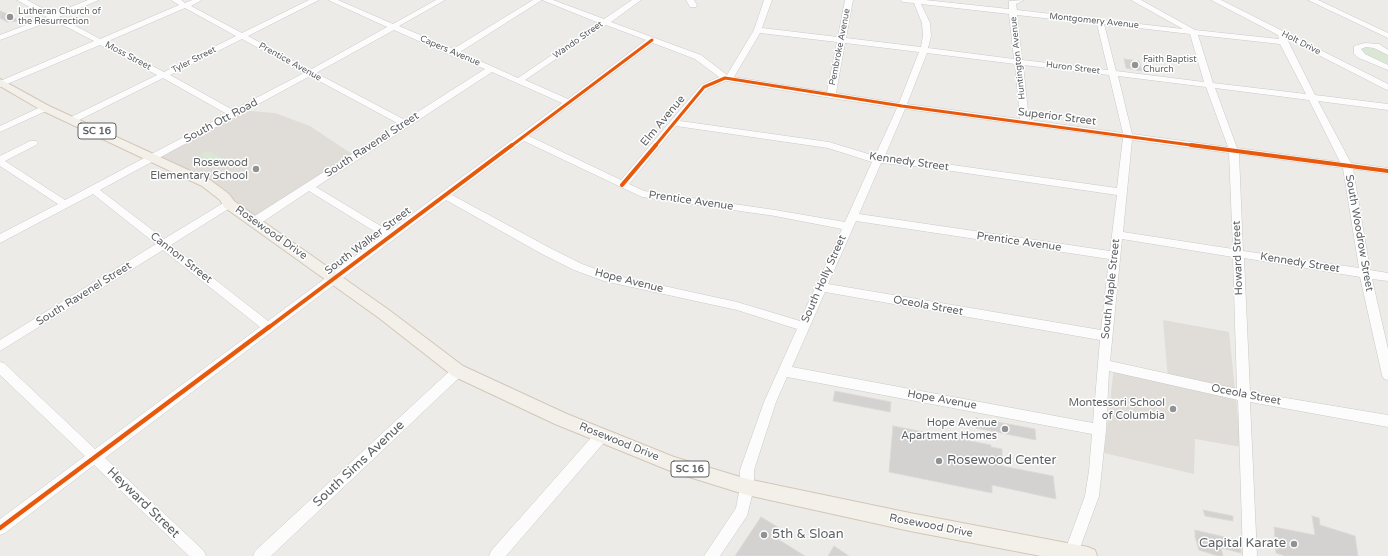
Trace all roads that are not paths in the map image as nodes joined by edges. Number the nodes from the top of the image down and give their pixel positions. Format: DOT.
graph roads {
  1 [pos="21,0"];
  2 [pos="95,0"];
  3 [pos="176,0"];
  4 [pos="198,0"];
  5 [pos="315,0"];
  6 [pos="332,0"];
  7 [pos="441,0"];
  8 [pos="538,0"];
  9 [pos="546,0"];
  10 [pos="637,0"];
  11 [pos="768,0"];
  12 [pos="849,0"];
  13 [pos="905,0"];
  14 [pos="1020,0"];
  15 [pos="1135,0"];
  16 [pos="1214,0"];
  17 [pos="1312,0"];
  18 [pos="916,1"];
  19 [pos="343,2"];
  20 [pos="187,5"];
  21 [pos="1013,12"];
  22 [pos="53,16"];
  23 [pos="605,22"];
  24 [pos="1100,22"];
  25 [pos="393,26"];
  26 [pos="758,30"];
  27 [pos="1193,32"];
  28 [pos="243,35"];
  29 [pos="1388,36"];
  30 [pos="0,38"];
  31 [pos="1282,38"];
  32 [pos="652,40"];
  33 [pos="842,40"];
  34 [pos="100,41"];
  35 [pos="924,50"];
  36 [pos="453,52"];
  37 [pos="1388,53"];
  38 [pos="1019,62"];
  39 [pos="1388,68"];
  40 [pos="491,69"];
  41 [pos="310,72"];
  42 [pos="1112,73"];
  43 [pos="164,75"];
  44 [pos="727,78"];
  45 [pos="519,81"];
  46 [pos="1,83"];
  47 [pos="1209,85"];
  48 [pos="1388,87"];
  49 [pos="831,95"];
  50 [pos="1311,98"];
  51 [pos="568,102"];
  52 [pos="902,106"];
  53 [pos="1388,107"];
  54 [pos="45,108"];
  55 [pos="233,114"];
  56 [pos="72,120"];
  57 [pos="1025,122"];
  58 [pos="673,123"];
  59 [pos="405,124"];
  60 [pos="0,130"];
  61 [pos="1128,135"];
  62 [pos="523,137"];
  63 [pos="33,143"];
  64 [pos="1234,151"];
  65 [pos="154,157"];
  66 [pos="877,160"];
  67 [pos="0,161"];
  68 [pos="1346,165"];
  69 [pos="1388,170"];
  70 [pos="622,185"];
  71 [pos="308,186"];
  72 [pos="93,189"];
  73 [pos="1122,192"];
  74 [pos="445,195"];
  75 [pos="66,204"];
  76 [pos="229,204"];
  77 [pos="254,222"];
  78 [pos="850,222"];
  79 [pos="1117,235"];
  80 [pos="390,236"];
  81 [pos="0,240"];
  82 [pos="163,244"];
  83 [pos="1238,253"];
  84 [pos="1115,256"];
  85 [pos="1365,274"];
  86 [pos="334,278"];
  87 [pos="1388,278"];
  88 [pos="822,287"];
  89 [pos="803,326"];
  90 [pos="268,327"];
  91 [pos="1106,336"];
  92 [pos="0,346"];
  93 [pos="1104,365"];
  94 [pos="0,367"];
  95 [pos="458,371"];
  96 [pos="784,371"];
  97 [pos="1388,375"];
  98 [pos="1244,396"];
  99 [pos="1388,421"];
  100 [pos="1100,430"];
  101 [pos="602,435"];
  102 [pos="95,457"];
  103 [pos="746,487"];
  104 [pos="0,528"];
  105 [pos="502,553"];
  106 [pos="1077,555"];
  107 [pos="199,556"];
  108 [pos="260,556"];
  109 [pos="711,556"];
  110 [pos="1250,556"];
  1 -- 22 [label="street, Moss Street"];
  2 -- 22 [label="street"];
  3 -- 20 [label="street, Prentice Avenue"];
  4 -- 20 [label="street"];
  5 -- 28 [label="street, Tyler Street"];
  6 -- 19 [label="street, Capers Avenue"];
  7 -- 25 [label="street, South Ott Road"];
  8 -- 36 [label="street"];
  9 -- 23 [label="street"];
  10 -- 23 [label="street, Wando Street"];
  11 -- 26 [label="street"];
  12 -- 33 [label="street, Pembroke Avenue"];
  13 -- 18 [label="street, Montgomery Avenue"];
  14 -- 21 [label="street, Huntington Avenue"];
  15 -- 27 [label="street"];
  16 -- 31 [label="street, Holt Drive"];
  17 -- 29 [label="street"];
  18 -- 21 [label="street, Montgomery Avenue"];
  18 -- 35 [label="street, South Holly Street"];
  19 -- 25 [label="street, Capers Avenue"];
  20 -- 28 [label="street, Prentice Avenue"];
  20 -- 34 [label="street"];
  21 -- 24 [label="street, Montgomery Avenue"];
  21 -- 38 [label="street, Huntington Avenue"];
  22 -- 30 [label="street"];
  22 -- 34 [label="street, Moss Street"];
  23 -- 32 [label="street"];
  23 -- 45 [label="street, Wando Street"];
  24 -- 27 [label="street, Montgomery Avenue"];
  24 -- 42 [label="street, South Maple Street"];
  25 -- 36 [label="street, Capers Avenue"];
  25 -- 41 [label="street, South Ott Road"];
  26 -- 33 [label="street, Huron Street"];
  26 -- 44 [label="street"];
  27 -- 31 [label="street, Montgomery Avenue"];
  27 -- 47 [label="street, Howard Street"];
  28 -- 41 [label="street, Prentice Avenue"];
  28 -- 43 [label="street, Tyler Street"];
  31 -- 48 [label="street, Holt Drive"];
  31 -- 50 [label="street, South Woodrow Street"];
  32 -- 44 [label="street"];
  32 -- 51 [label="street, South Walker Street"];
  33 -- 35 [label="street, Huron Street"];
  33 -- 49 [label="street, Pembroke Avenue"];
  34 -- 43 [label="street, Moss Street"];
  34 -- 46 [label="street"];
  35 -- 38 [label="street, Huron Street"];
  35 -- 52 [label="street, South Holly Street"];
  36 -- 40 [label="street, Capers Avenue"];
  37 -- 39 [label="street"];
  38 -- 42 [label="street, Huron Street"];
  38 -- 57 [label="street, Huntington Avenue"];
  40 -- 45 [label="street, Capers Avenue"];
  40 -- 59 [label="street, South Ravenel Street"];
  41 -- 55 [label="street, South Ott Road"];
  41 -- 59 [label="street, Prentice Avenue"];
  42 -- 47 [label="street, Huron Street"];
  42 -- 61 [label="street, South Maple Street"];
  43 -- 55 [label="street, Moss Street"];
  43 -- 56 [label="street, Tyler Street"];
  44 -- 49 [label="street, Superior Street"];
  44 -- 58 [label="street, Elm Avenue"];
  45 -- 51 [label="street, Capers Avenue"];
  46 -- 54 [label="main road, Rosewood Drive / SC 16"];
  47 -- 50 [label="street, Huron Street"];
  47 -- 64 [label="street, Howard Street"];
  49 -- 52 [label="street, Superior Street"];
  50 -- 53 [label="street, Huron Street"];
  50 -- 68 [label="street, South Woodrow Street"];
  51 -- 62 [label="street, South Walker Street"];
  52 -- 57 [label="street, Superior Street"];
  52 -- 66 [label="street, South Holly Street"];
  54 -- 56 [label="main road, Rosewood Drive / SC 16"];
  54 -- 60 [label="street"];
  55 -- 65 [label="street, South Ott Road"];
  56 -- 65 [label="main road, Rosewood Drive / SC 16"];
  57 -- 61 [label="street, Superior Street"];
  58 -- 66 [label="street, Kennedy Street"];
  58 -- 70 [label="street, Elm Avenue"];
  59 -- 71 [label="street, South Ravenel Street"];
  61 -- 64 [label="street, Superior Street"];
  61 -- 73 [label="street, South Maple Street"];
  62 -- 70 [label="street, Prentice Avenue"];
  62 -- 74 [label="street, South Walker Street"];
  63 -- 67 [label="street"];
  64 -- 68 [label="street, Superior Street"];
  64 -- 83 [label="street, Howard Street"];
  65 -- 72 [label="street, South Ott Road"];
  65 -- 76 [label="main road, Rosewood Drive / SC 16"];
  66 -- 73 [label="street, Kennedy Street"];
  66 -- 78 [label="street, South Holly Street"];
  67 -- 75 [label="street"];
  68 -- 69 [label="street, Superior Street"];
  68 -- 85 [label="street, South Woodrow Street"];
  70 -- 78 [label="street, Prentice Avenue"];
  71 -- 77 [label="street, South Ravenel Street"];
  71 -- 80 [label="street"];
  72 -- 75 [label="street, South Ott Road"];
  72 -- 82 [label="street, Cannon Street"];
  73 -- 79 [label="street, South Maple Street"];
  74 -- 80 [label="street, South Walker Street"];
  74 -- 89 [label="street, Hope Avenue"];
  75 -- 81 [label="street, South Ott Road"];
  76 -- 77 [label="main road, Rosewood Drive / SC 16"];
  76 -- 82 [label="street, South Ravenel Street"];
  77 -- 86 [label="main road, Rosewood Drive / SC 16"];
  78 -- 84 [label="street, Prentice Avenue"];
  78 -- 88 [label="street, South Holly Street"];
  79 -- 83 [label="street, Kennedy Street"];
  79 -- 84 [label="street, South Maple Street"];
  80 -- 86 [label="street, South Walker Street"];
  82 -- 90 [label="street, Cannon Street"];
  82 -- 92 [label="street, South Ravenel Street"];
  83 -- 85 [label="street, Kennedy Street"];
  83 -- 98 [label="street, Howard Street"];
  84 -- 91 [label="street, South Maple Street"];
  85 -- 87 [label="street, Kennedy Street"];
  85 -- 97 [label="street, South Woodrow Street"];
  86 -- 90 [label="street, South Walker Street"];
  86 -- 95 [label="main road, Rosewood Drive / SC 16"];
  88 -- 89 [label="street, South Holly Street"];
  88 -- 91 [label="street, Oceola Street"];
  89 -- 96 [label="street, South Holly Street"];
  90 -- 102 [label="street, South Walker Street"];
  91 -- 93 [label="street, South Maple Street"];
  93 -- 98 [label="street, Oceola Street"];
  93 -- 100 [label="street, South Maple Street"];
  94 -- 102 [label="street, Heyward Street"];
  95 -- 101 [label="main road, Rosewood Drive / SC 16"];
  95 -- 108 [label="street, South Sims Avenue"];
  96 -- 100 [label="street, Hope Avenue"];
  96 -- 103 [label="street, South Holly Street"];
  98 -- 99 [label="street, Oceola Street"];
  98 -- 110 [label="street, Howard Street"];
  100 -- 106 [label="street, South Maple Street"];
  101 -- 103 [label="main road, Rosewood Drive / SC 16"];
  101 -- 105 [label="street"];
  102 -- 104 [label="street, South Walker Street"];
  102 -- 107 [label="street, Heyward Street"];
  103 -- 106 [label="main road, Rosewood Drive / SC 16"];
  103 -- 109 [label="street, South Holly Street"];
}
